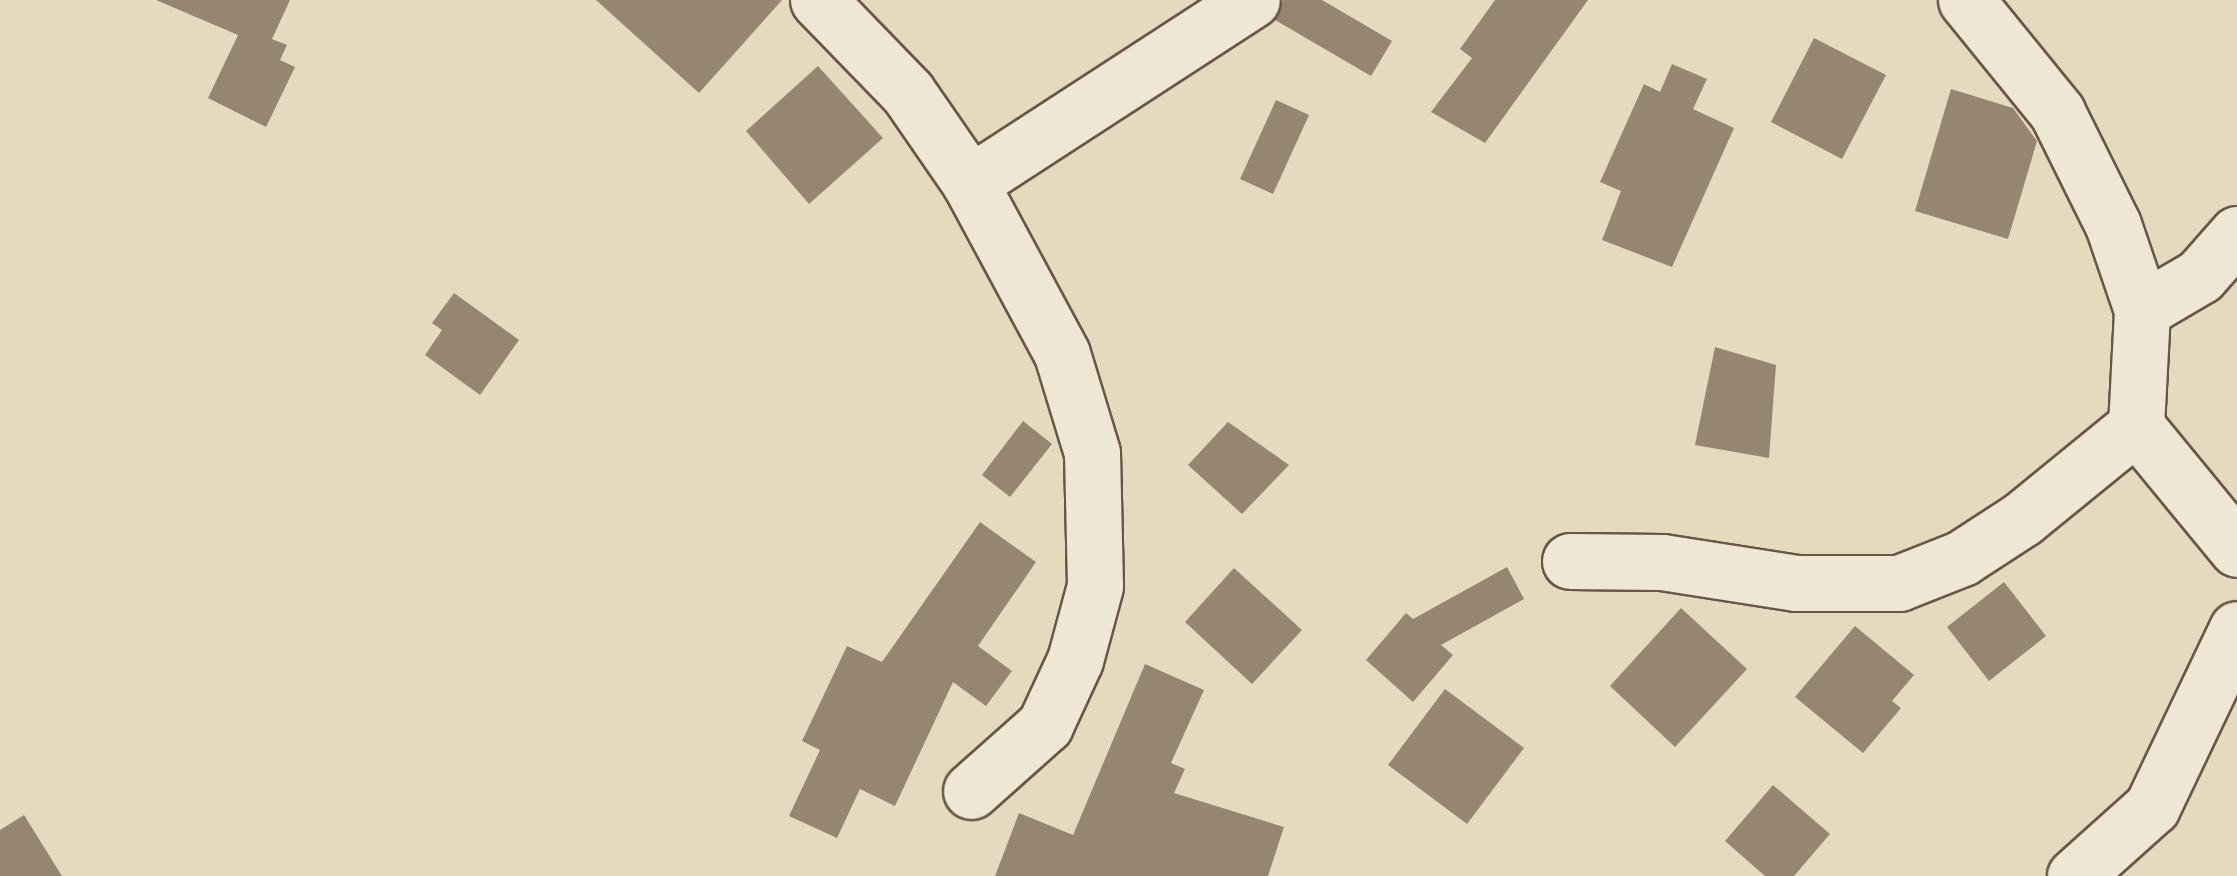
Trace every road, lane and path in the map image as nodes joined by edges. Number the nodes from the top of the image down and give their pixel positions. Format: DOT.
graph roads {
  1 [pos="818,0"];
  2 [pos="1252,0"];
  3 [pos="1966,0"];
  4 [pos="970,184"];
  5 [pos="2237,234"];
  6 [pos="2142,310"];
  7 [pos="2136,426"];
  8 [pos="2237,549"];
  9 [pos="1570,561"];
  10 [pos="2237,629"];
  11 [pos="971,791"];
  12 [pos="2075,876"];
  1 -- 4 [label="street"];
  2 -- 4 [label="street"];
  3 -- 6 [label="street"];
  4 -- 11 [label="street"];
  5 -- 6 [label="street"];
  6 -- 7 [label="street"];
  7 -- 8 [label="street"];
  7 -- 9 [label="street"];
  10 -- 12 [label="street"];
}
